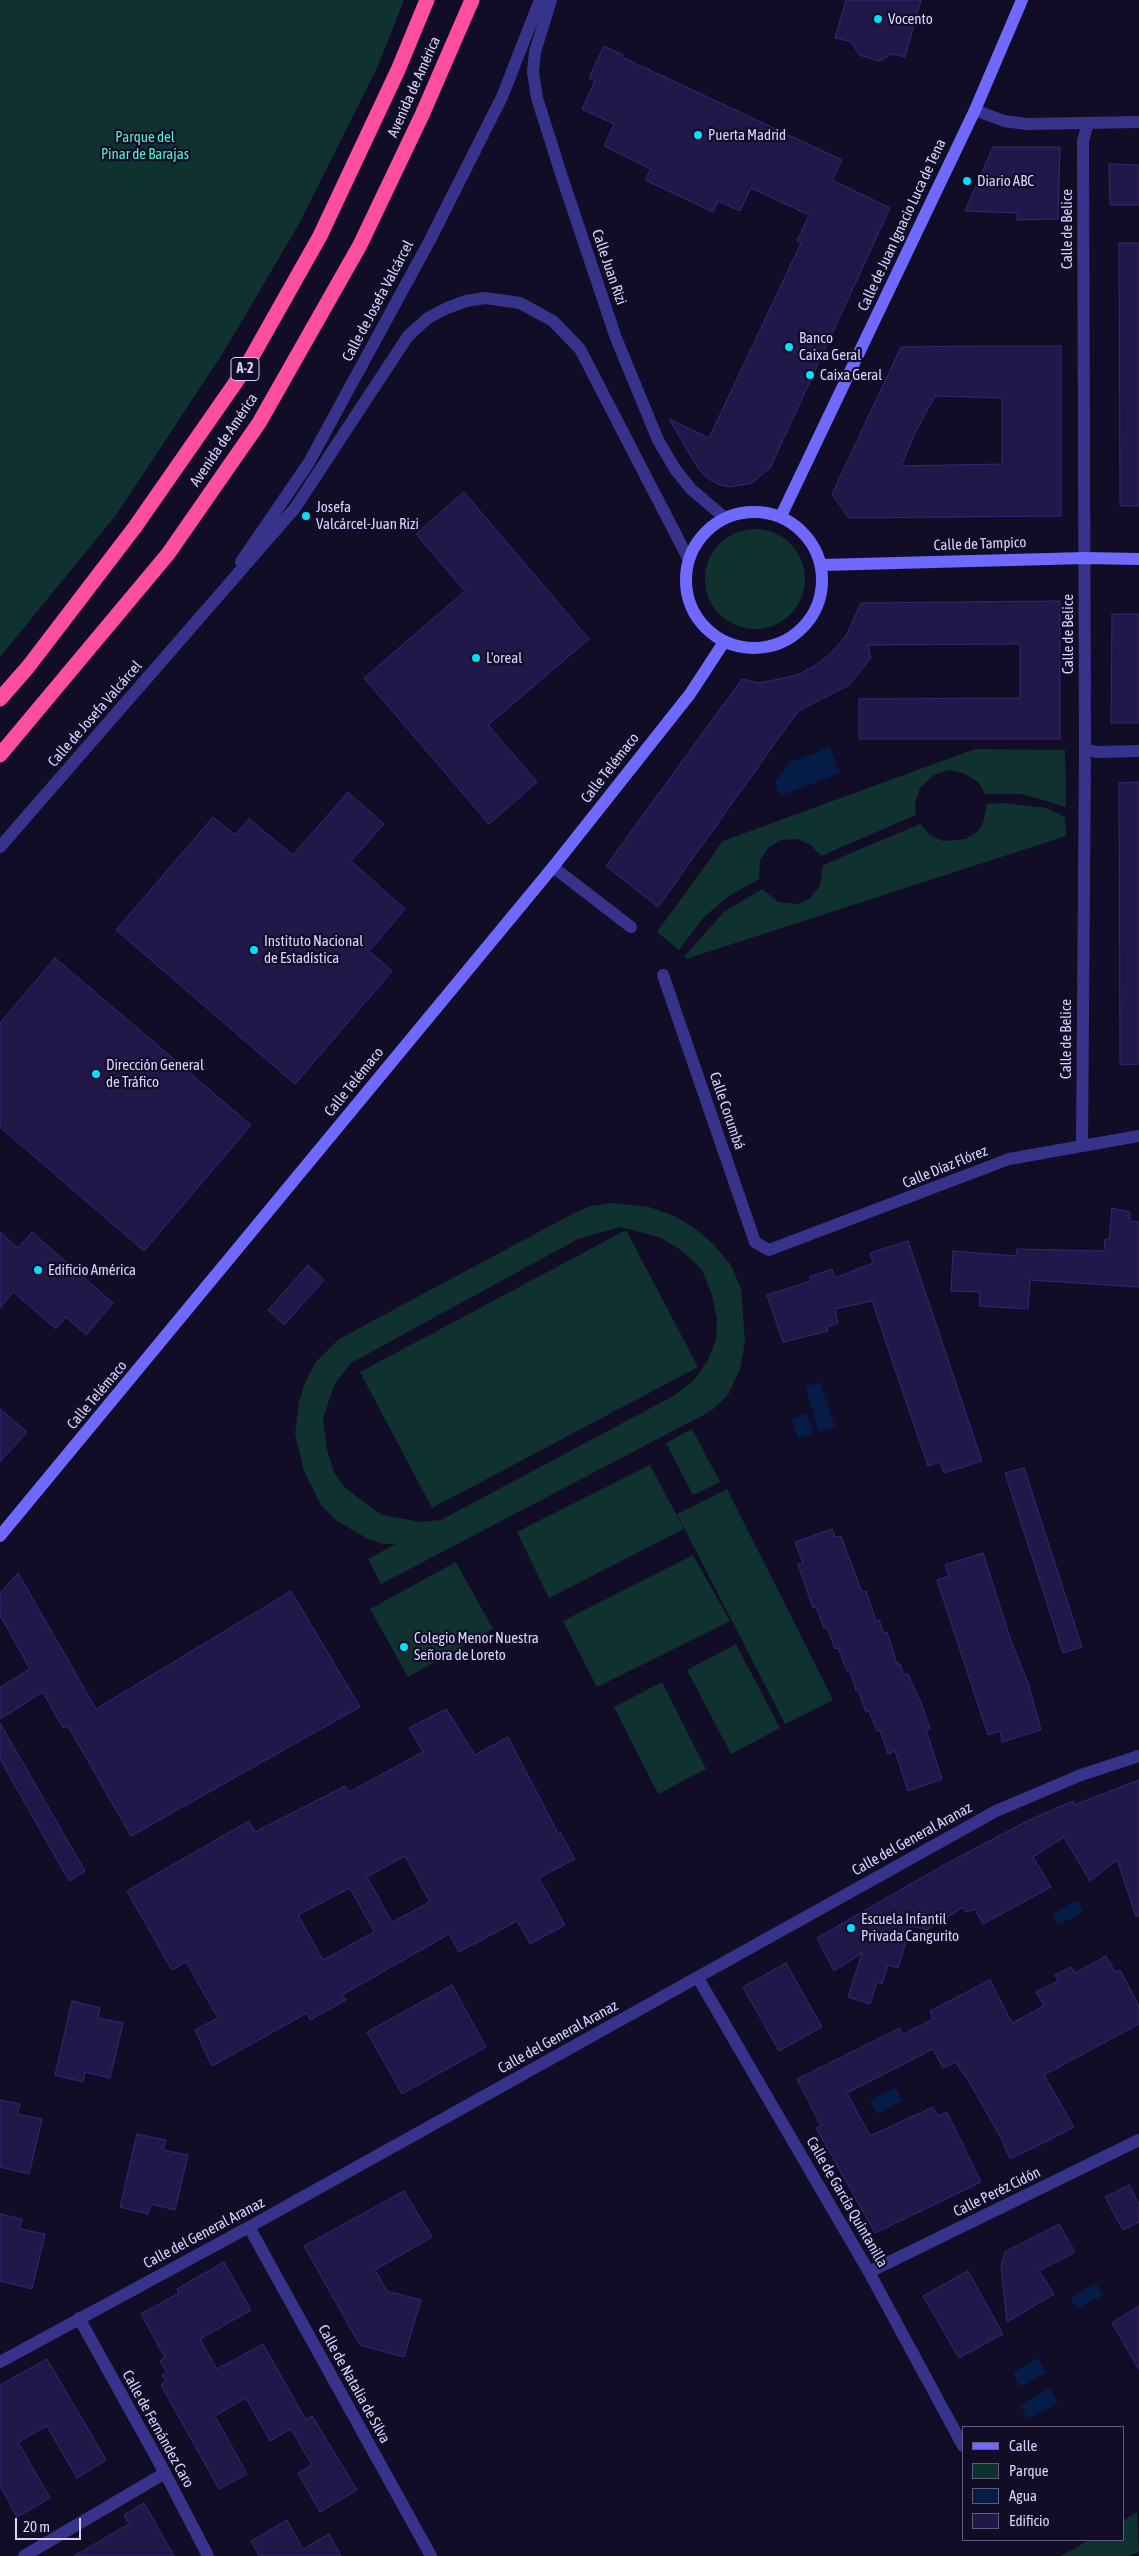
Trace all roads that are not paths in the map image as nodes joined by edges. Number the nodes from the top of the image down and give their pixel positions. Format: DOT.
graph roads {
  1 [pos="427,0"];
  2 [pos="472,0"];
  3 [pos="540,0"];
  4 [pos="551,0"];
  5 [pos="1022,0"];
  6 [pos="975,110"];
  7 [pos="1139,122"];
  8 [pos="1088,123"];
  9 [pos="781,516"];
  10 [pos="725,518"];
  11 [pos="1085,558"];
  12 [pos="1139,558"];
  13 [pos="689,560"];
  14 [pos="822,565"];
  15 [pos="214,601"];
  16 [pos="724,642"];
  17 [pos="0,699"];
  18 [pos="1085,749"];
  19 [pos="1139,751"];
  20 [pos="0,755"];
  21 [pos="0,847"];
  22 [pos="552,867"];
  23 [pos="631,927"];
  24 [pos="663,975"];
  25 [pos="1139,1136"];
  26 [pos="1082,1146"];
  27 [pos="769,1250"];
  28 [pos="0,1536"];
  29 [pos="1139,1756"];
  30 [pos="698,1978"];
  31 [pos="1139,2140"];
  32 [pos="249,2228"];
  33 [pos="869,2272"];
  34 [pos="79,2318"];
  35 [pos="0,2362"];
  36 [pos="962,2444"];
  37 [pos="165,2473"];
  38 [pos="24,2556"];
  39 [pos="208,2556"];
  40 [pos="431,2556"];
  1 -- 17 [label="highway, Avenida de América / A-2"];
  2 -- 20 [label="highway, Avenida de América / A-2"];
  3 -- 15 [label="street, Calle de Josefa Valcárcel"];
  4 -- 10 [label="street, Calle Juan Rizi"];
  5 -- 6 [label="street, Calle de Juan Ignacio Luca de Tena"];
  6 -- 8 [label="street"];
  6 -- 9 [label="street, Calle de Juan Ignacio Luca de Tena"];
  7 -- 8 [label="street"];
  8 -- 11 [label="street, Calle de Belice"];
  9 -- 10 [label="street"];
  9 -- 14 [label="street"];
  10 -- 13 [label="street"];
  11 -- 12 [label="street, Calle de Tampico"];
  11 -- 14 [label="street, Calle de Tampico"];
  11 -- 18 [label="street, Calle de Belice"];
  13 -- 15 [label="street, Calle de Josefa Valcárcel"];
  13 -- 16 [label="street"];
  14 -- 16 [label="street"];
  15 -- 21 [label="street, Calle de Josefa Valcárcel"];
  16 -- 22 [label="street, Calle Telémaco"];
  18 -- 19 [label="street"];
  18 -- 26 [label="street, Calle de Belice"];
  22 -- 23 [label="street"];
  22 -- 28 [label="street, Calle Telémaco"];
  24 -- 27 [label="street, Calle Corumbá"];
  25 -- 26 [label="street, Calle Díaz Flórez"];
  26 -- 27 [label="street, Calle Díaz Flórez"];
  29 -- 30 [label="street, Calle del General Aranaz"];
  30 -- 32 [label="street, Calle del General Aranaz"];
  30 -- 33 [label="street, Calle de García Quintanilla"];
  31 -- 33 [label="street, Calle Peréz Cidón"];
  32 -- 34 [label="street, Calle del General Aranaz"];
  32 -- 40 [label="street, Calle de Natalia de Silva"];
  33 -- 36 [label="street, Calle de García Quintanilla"];
  34 -- 35 [label="street, Calle del General Aranaz"];
  34 -- 37 [label="street, Calle de Fernández Caro"];
  37 -- 38 [label="street"];
  37 -- 39 [label="street, Calle de Fernández Caro"];
}
